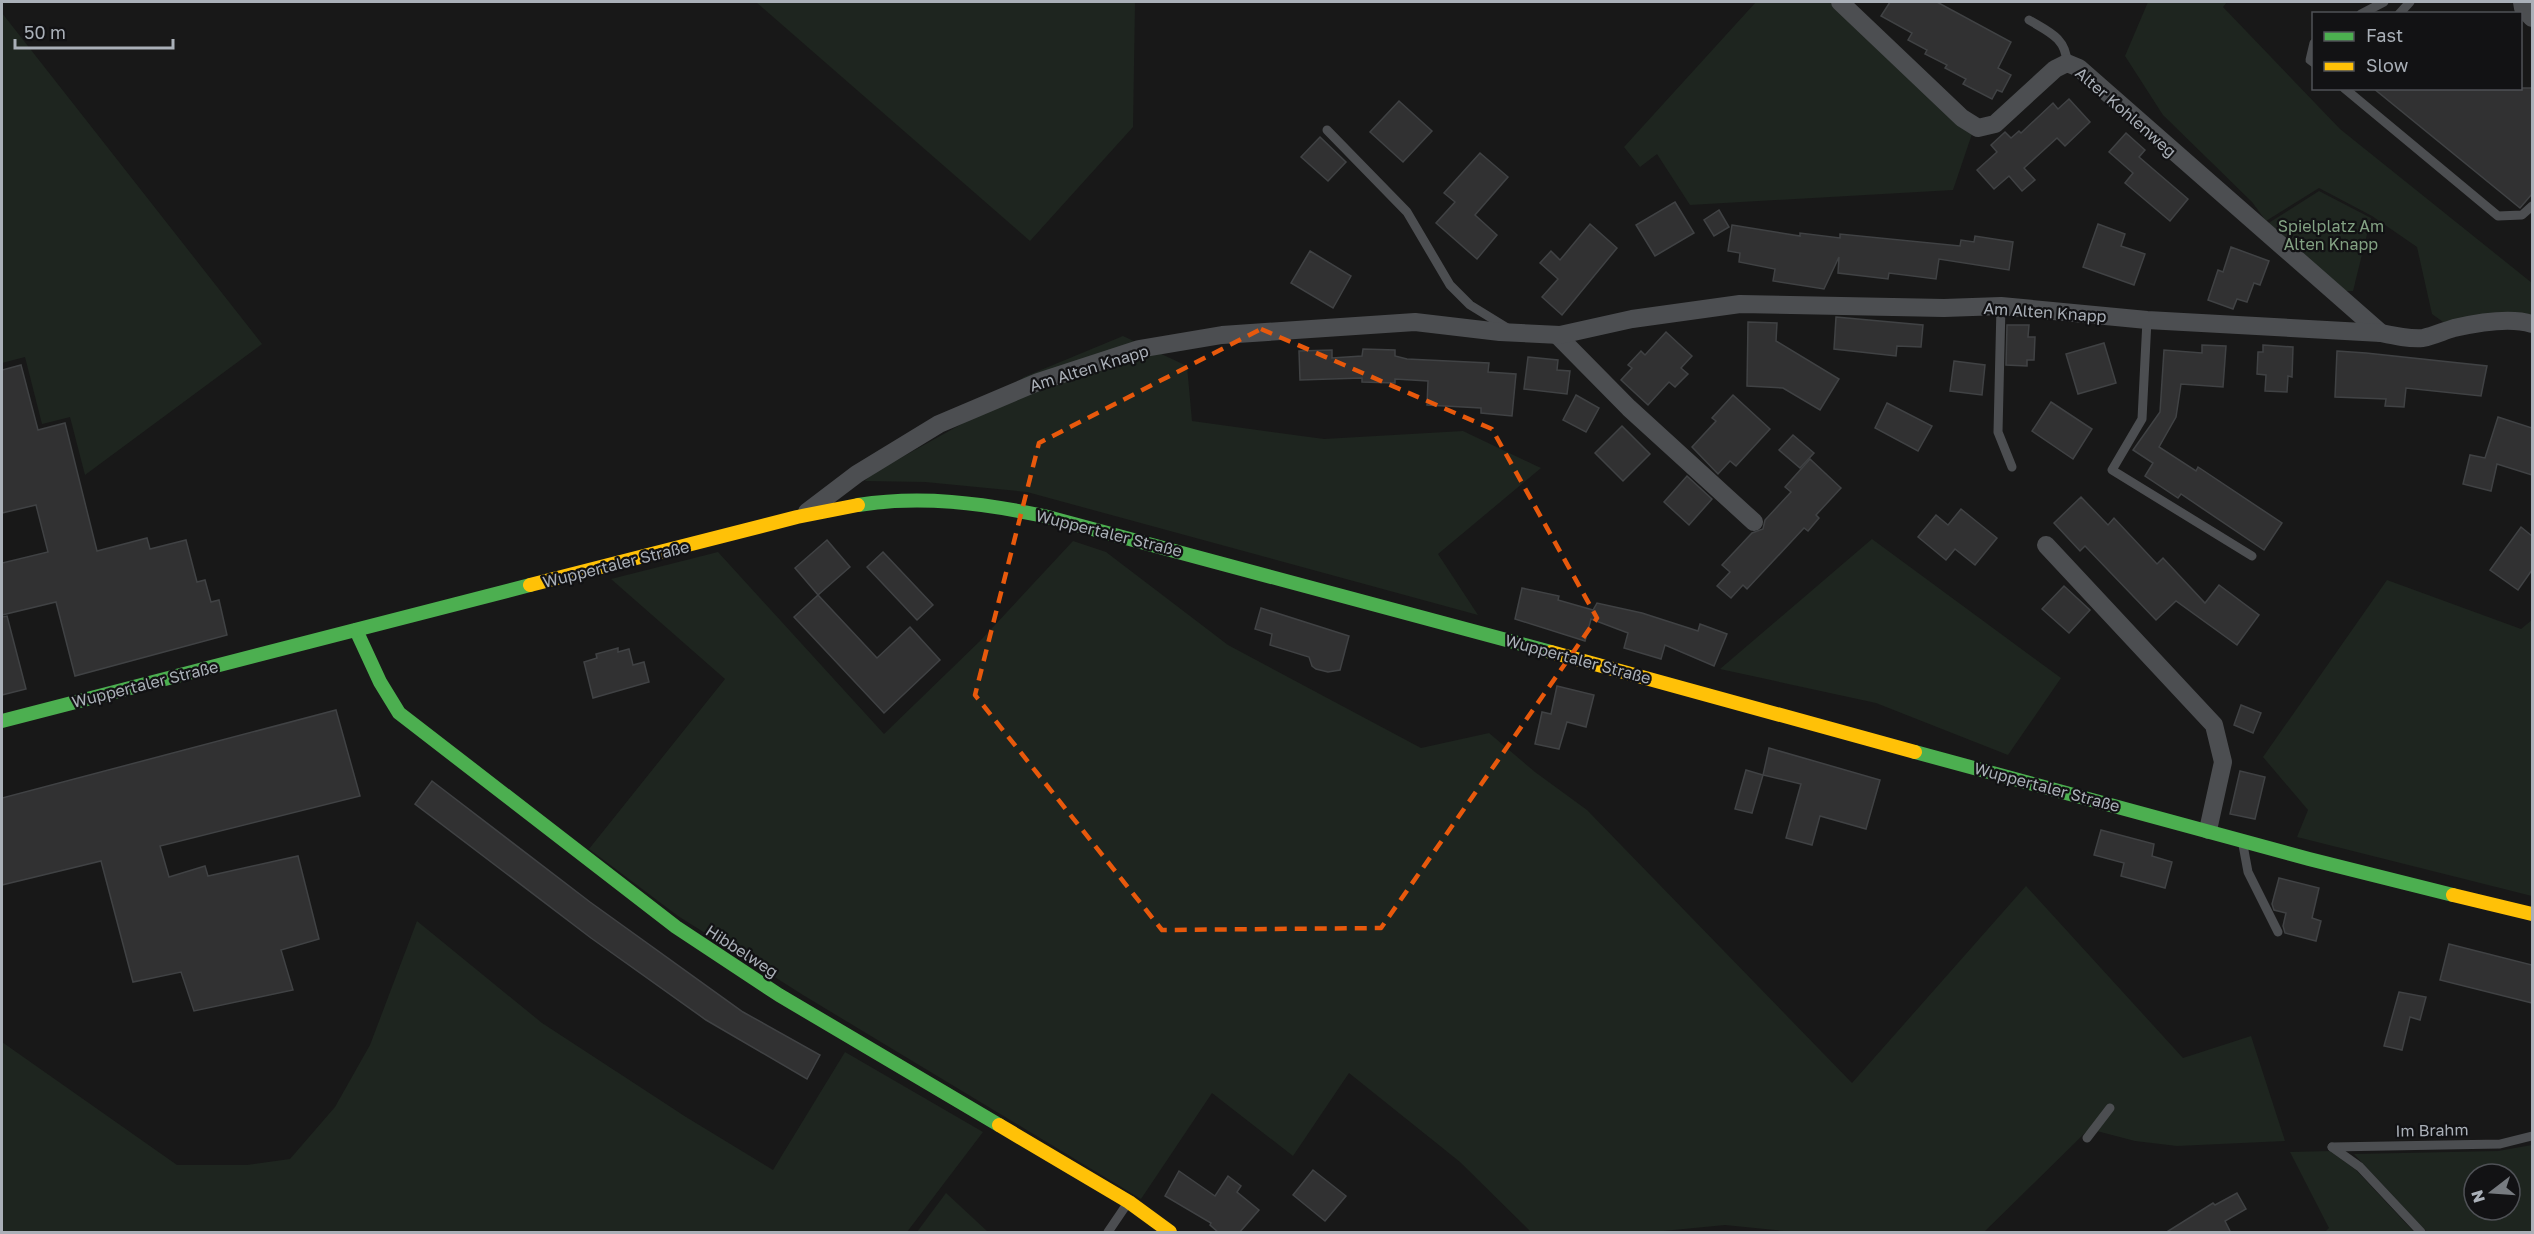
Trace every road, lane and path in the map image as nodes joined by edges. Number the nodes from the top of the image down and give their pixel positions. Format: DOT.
graph roads {
  1 [pos="1841,2"];
  2 [pos="2384,2"];
  3 [pos="2522,2"];
  4 [pos="2365,12"];
  5 [pos="2532,18"];
  6 [pos="2029,20"];
  7 [pos="2067,63"];
  8 [pos="2346,90"];
  9 [pos="1327,130"];
  10 [pos="2532,206"];
  11 [pos="2001,306"];
  12 [pos="2147,320"];
  13 [pos="2532,324"];
  14 [pos="1515,333"];
  15 [pos="2381,333"];
  16 [pos="1557,335"];
  17 [pos="2012,466"];
  18 [pos="797,517"];
  19 [pos="1754,522"];
  20 [pos="2046,545"];
  21 [pos="2252,556"];
  22 [pos="357,630"];
  23 [pos="2,721"];
  24 [pos="2208,830"];
  25 [pos="2242,840"];
  26 [pos="2532,914"];
  27 [pos="2278,932"];
  28 [pos="2110,1108"];
  29 [pos="2532,1136"];
  30 [pos="2087,1138"];
  31 [pos="1129,1202"];
  32 [pos="1108,1233"];
  33 [pos="1170,1233"];
  34 [pos="2421,1233"];
  1 -- 7 [label="street, Alter Kohlenweg"];
  2 -- 4 [label="lane"];
  3 -- 5 [label="street"];
  6 -- 7 [label="lane"];
  7 -- 15 [label="street, Alter Kohlenweg"];
  8 -- 10 [label="lane"];
  9 -- 14 [label="lane"];
  11 -- 12 [label="street, Am Alten Knapp"];
  11 -- 16 [label="street, Am Alten Knapp"];
  11 -- 17 [label="lane"];
  12 -- 15 [label="street, Am Alten Knapp"];
  12 -- 21 [label="lane"];
  13 -- 15 [label="street, Am Alten Knapp"];
  14 -- 16 [label="street, Am Alten Knapp"];
  14 -- 18 [label="street, Am Alten Knapp"];
  16 -- 19 [label="street"];
  18 -- 22 [label="main road, Wuppertaler Straße"];
  18 -- 24 [label="main road, Wuppertaler Straße"];
  20 -- 24 [label="street"];
  22 -- 23 [label="main road, Wuppertaler Straße"];
  22 -- 31 [label="main road, Hibbelweg"];
  24 -- 25 [label="main road, Wuppertaler Straße"];
  25 -- 26 [label="main road, Wuppertaler Straße"];
  25 -- 27 [label="lane"];
  28 -- 30 [label="lane"];
  29 -- 34 [label="lane, Im Brahm"];
  31 -- 32 [label="lane"];
  31 -- 33 [label="main road, Hibbelweg"];
}
